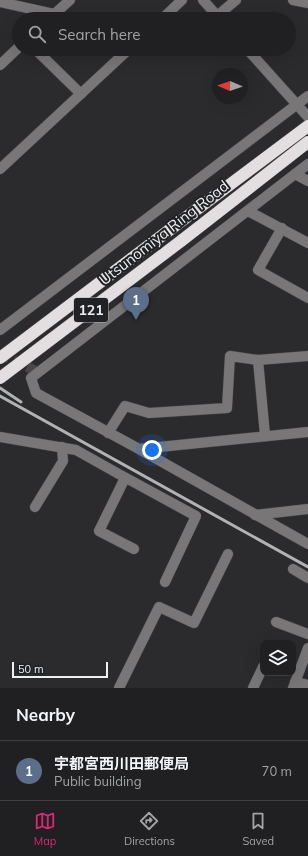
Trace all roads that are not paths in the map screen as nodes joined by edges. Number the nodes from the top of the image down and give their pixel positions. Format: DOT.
graph roads {
  1 [pos="70,0"];
  2 [pos="182,0"];
  3 [pos="202,0"];
  4 [pos="236,0"];
  5 [pos="294,0"];
  6 [pos="0,2"];
  7 [pos="308,3"];
  8 [pos="34,12"];
  9 [pos="57,12"];
  10 [pos="169,12"];
  11 [pos="213,12"];
  12 [pos="225,12"];
  13 [pos="12,54"];
  14 [pos="42,56"];
  15 [pos="122,56"];
  16 [pos="253,56"];
  17 [pos="0,65"];
  18 [pos="81,94"];
  19 [pos="308,96"];
  20 [pos="297,105"];
  21 [pos="308,116"];
  22 [pos="308,126"];
  23 [pos="308,142"];
  24 [pos="308,164"];
  25 [pos="0,169"];
  26 [pos="295,174"];
  27 [pos="308,181"];
  28 [pos="248,211"];
  29 [pos="282,228"];
  30 [pos="308,243"];
  31 [pos="308,298"];
  32 [pos="0,330"];
  33 [pos="308,356"];
  34 [pos="0,358"];
  35 [pos="258,360"];
  36 [pos="0,378"];
  37 [pos="308,432"];
  38 [pos="108,433"];
  39 [pos="265,435"];
  40 [pos="0,437"];
  41 [pos="62,447"];
  42 [pos="139,449"];
  43 [pos="125,478"];
  44 [pos="35,507"];
  45 [pos="308,509"];
  46 [pos="255,515"];
  47 [pos="308,544"];
  48 [pos="134,549"];
  49 [pos="228,554"];
  50 [pos="293,569"];
  51 [pos="308,578"];
  52 [pos="165,582"];
  53 [pos="276,622"];
  54 [pos="308,634"];
  55 [pos="308,648"];
  56 [pos="260,673"];
  57 [pos="294,685"];
  58 [pos="308,685"];
  59 [pos="119,688"];
  60 [pos="253,688"];
  1 -- 9 [label="street"];
  2 -- 10 [label="street"];
  3 -- 11 [label="street"];
  4 -- 12 [label="street"];
  5 -- 7 [label="street"];
  6 -- 8 [label="street"];
  13 -- 17 [label="street"];
  14 -- 18 [label="street"];
  15 -- 18 [label="street"];
  16 -- 20 [label="street"];
  18 -- 25 [label="street"];
  19 -- 20 [label="street"];
  20 -- 21 [label="street"];
  20 -- 32 [label="street"];
  22 -- 34 [label="highway, Utsunomiya Ring Road / 121, bridge"];
  23 -- 36 [label="highway, Utsunomiya Ring Road / 121, bridge"];
  24 -- 26 [label="street"];
  26 -- 27 [label="street"];
  26 -- 28 [label="street"];
  28 -- 29 [label="street"];
  28 -- 38 [label="street"];
  29 -- 30 [label="street"];
  29 -- 31 [label="street"];
  33 -- 35 [label="street"];
  35 -- 38 [label="street"];
  35 -- 39 [label="street"];
  37 -- 39 [label="street"];
  38 -- 42 [label="street"];
  39 -- 42 [label="street"];
  40 -- 41 [label="street"];
  41 -- 43 [label="street"];
  41 -- 44 [label="street"];
  42 -- 46 [label="street"];
  43 -- 48 [label="street"];
  43 -- 52 [label="street"];
  45 -- 46 [label="street"];
  46 -- 47 [label="street"];
  49 -- 59 [label="street"];
  50 -- 51 [label="street"];
  53 -- 54 [label="street"];
  55 -- 57 [label="street"];
  56 -- 60 [label="street"];
  57 -- 58 [label="street"];
}
